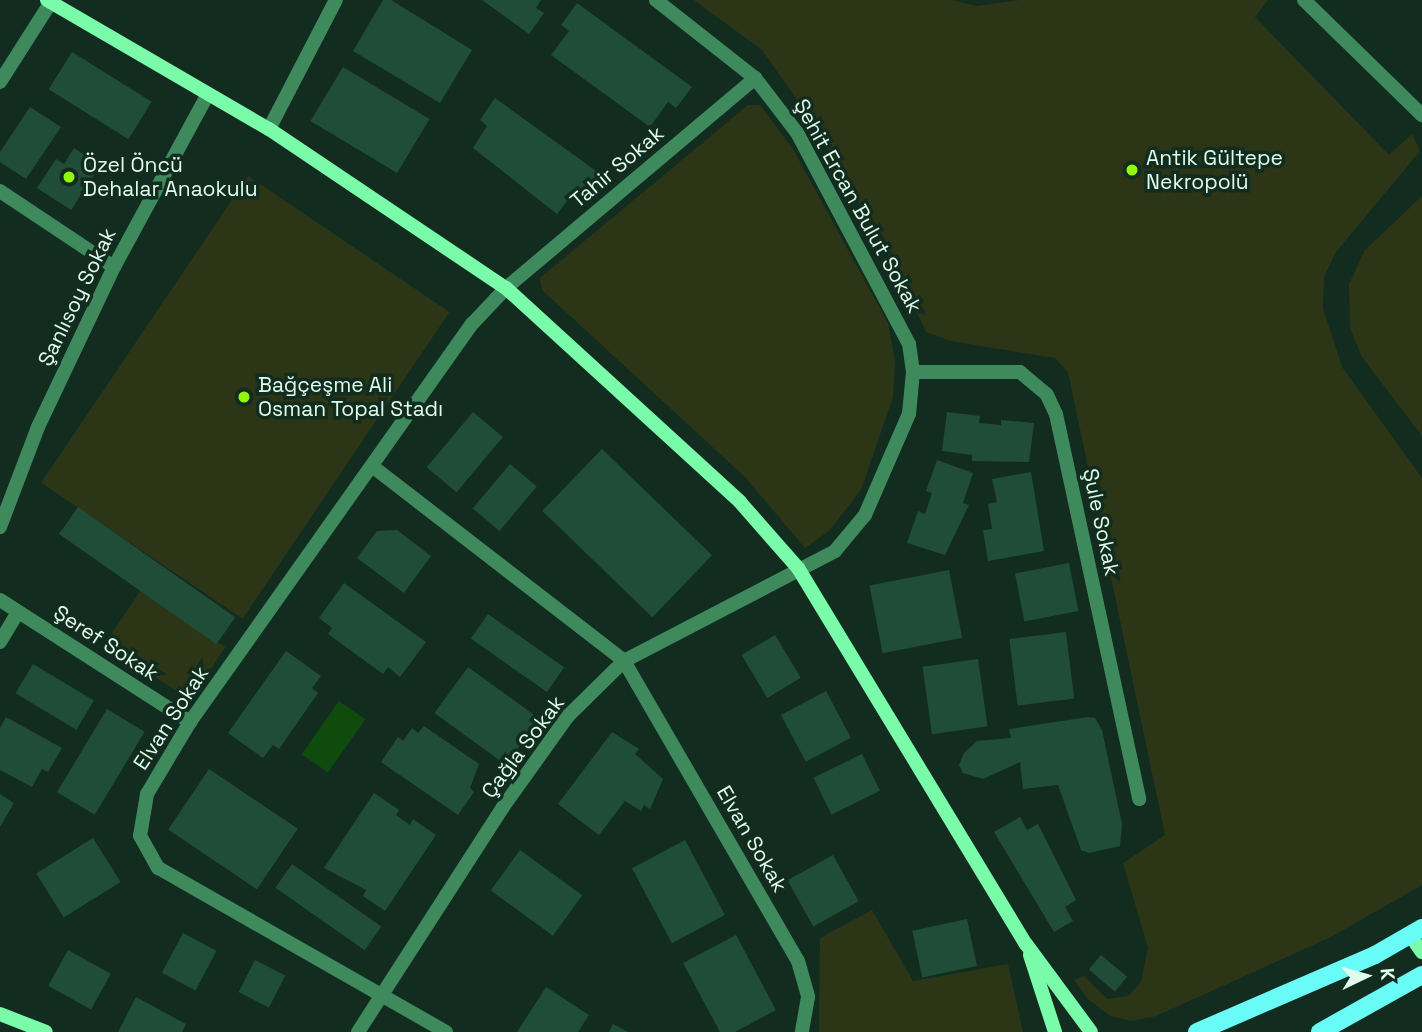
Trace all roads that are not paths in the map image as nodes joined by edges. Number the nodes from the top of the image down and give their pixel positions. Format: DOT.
graph roads {
  1 [pos="336,0"];
  2 [pos="656,0"];
  3 [pos="1304,0"];
  4 [pos="49,1"];
  5 [pos="755,78"];
  6 [pos="0,82"];
  7 [pos="208,93"];
  8 [pos="1422,115"];
  9 [pos="268,129"];
  10 [pos="0,191"];
  11 [pos="114,267"];
  12 [pos="506,288"];
  13 [pos="913,372"];
  14 [pos="372,467"];
  15 [pos="0,527"];
  16 [pos="798,568"];
  17 [pos="0,600"];
  18 [pos="18,611"];
  19 [pos="0,642"];
  20 [pos="624,661"];
  21 [pos="190,722"];
  22 [pos="1139,799"];
  23 [pos="1416,932"];
  24 [pos="1026,944"];
  25 [pos="1422,952"];
  26 [pos="1422,975"];
  27 [pos="380,994"];
  28 [pos="0,1014"];
  29 [pos="46,1032"];
  30 [pos="358,1032"];
  31 [pos="446,1032"];
  32 [pos="802,1032"];
  33 [pos="1055,1032"];
  34 [pos="1091,1032"];
  35 [pos="1197,1032"];
  36 [pos="1320,1032"];
  1 -- 9 [label="street"];
  2 -- 5 [label="street, Şehit Ercan Bulut Sokak"];
  3 -- 8 [label="street"];
  4 -- 6 [label="street"];
  4 -- 7 [label="main road"];
  5 -- 12 [label="street, Tahir Sokak"];
  5 -- 13 [label="street, Şehit Ercan Bulut Sokak"];
  7 -- 9 [label="main road"];
  7 -- 11 [label="street, Şanlısoy Sokak"];
  9 -- 12 [label="main road"];
  10 -- 11 [label="street"];
  11 -- 15 [label="street, Şanlısoy Sokak"];
  12 -- 14 [label="street, Elvan Sokak"];
  12 -- 16 [label="main road"];
  13 -- 16 [label="street, Şehit Ercan Bulut Sokak"];
  13 -- 22 [label="street, Şule Sokak"];
  14 -- 20 [label="street, Elvan Sokak"];
  14 -- 21 [label="street, Elvan Sokak"];
  16 -- 20 [label="street, Çağla Sokak"];
  16 -- 24 [label="main road"];
  17 -- 18 [label="street, Şeref Sokak"];
  18 -- 19 [label="street"];
  18 -- 21 [label="street, Şeref Sokak"];
  20 -- 27 [label="street, Çağla Sokak"];
  20 -- 32 [label="street, Elvan Sokak"];
  21 -- 27 [label="street, Elvan Sokak"];
  23 -- 25 [label="main road"];
  23 -- 35 [label="main road"];
  24 -- 33 [label="main road"];
  24 -- 34 [label="main road"];
  26 -- 36 [label="main road"];
  27 -- 30 [label="street, Çağla Sokak"];
  27 -- 31 [label="street, Elvan Sokak"];
  28 -- 29 [label="main road"];
}
